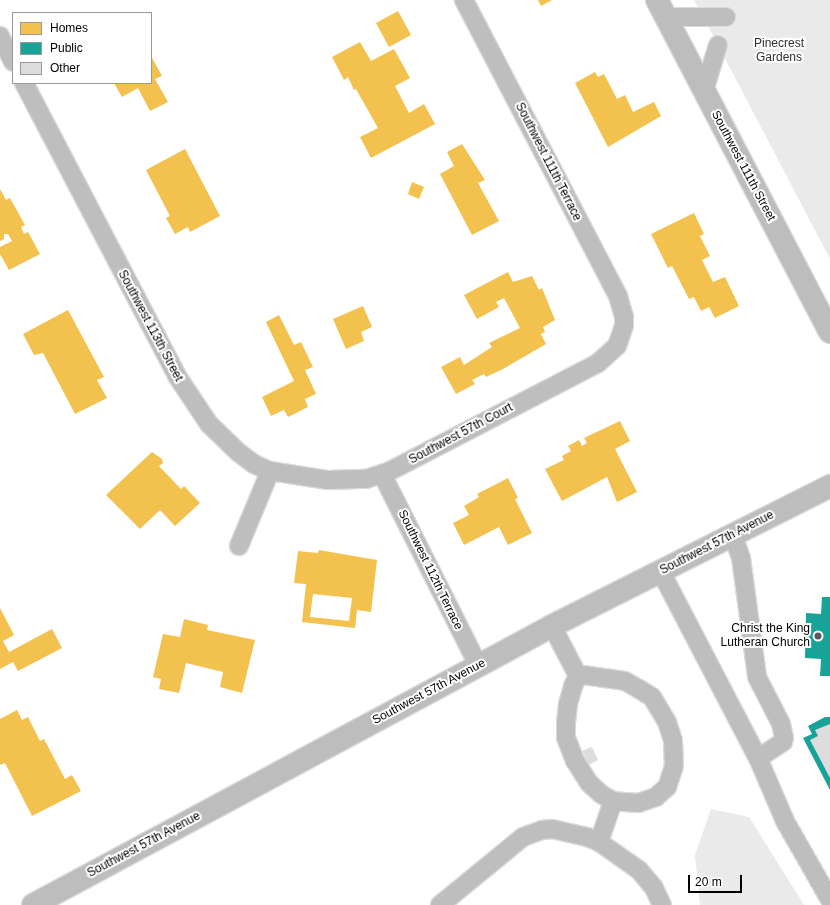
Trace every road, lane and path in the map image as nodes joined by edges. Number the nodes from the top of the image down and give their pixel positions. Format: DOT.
graph roads {
  1 [pos="464,0"];
  2 [pos="661,9"];
  3 [pos="726,17"];
  4 [pos="0,36"];
  5 [pos="718,45"];
  6 [pos="12,60"];
  7 [pos="25,84"];
  8 [pos="704,90"];
  9 [pos="624,326"];
  10 [pos="830,332"];
  11 [pos="270,470"];
  12 [pos="382,474"];
  13 [pos="830,486"];
  14 [pos="733,535"];
  15 [pos="239,546"];
  16 [pos="661,572"];
  17 [pos="552,626"];
  18 [pos="478,665"];
  19 [pos="578,676"];
  20 [pos="758,758"];
  21 [pos="613,801"];
  22 [pos="599,842"];
  23 [pos="830,900"];
  24 [pos="32,905"];
  25 [pos="440,905"];
  26 [pos="662,905"];
  1 -- 9 [label="street, Southwest 111th Terrace"];
  2 -- 3 [label="street"];
  2 -- 8 [label="main road, Southwest 111th Street"];
  4 -- 6 [label="street"];
  5 -- 8 [label="street"];
  7 -- 11 [label="street, Southwest 113th Street"];
  8 -- 10 [label="main road, Southwest 111th Street"];
  9 -- 12 [label="street, Southwest 57th Court"];
  11 -- 12 [label="street, Southwest 57th Court"];
  11 -- 15 [label="street"];
  12 -- 18 [label="street, Southwest 112th Terrace"];
  13 -- 14 [label="main road, Southwest 57th Avenue"];
  14 -- 16 [label="main road, Southwest 57th Avenue"];
  14 -- 20 [label="street"];
  16 -- 17 [label="main road, Southwest 57th Avenue"];
  16 -- 20 [label="street"];
  17 -- 18 [label="main road, Southwest 57th Avenue"];
  17 -- 19 [label="street"];
  18 -- 24 [label="main road, Southwest 57th Avenue"];
  19 -- 21 [label="street"];
  19 -- 21 [label="street"];
  20 -- 23 [label="street"];
  21 -- 22 [label="street"];
  22 -- 25 [label="street"];
  22 -- 26 [label="street"];
}
